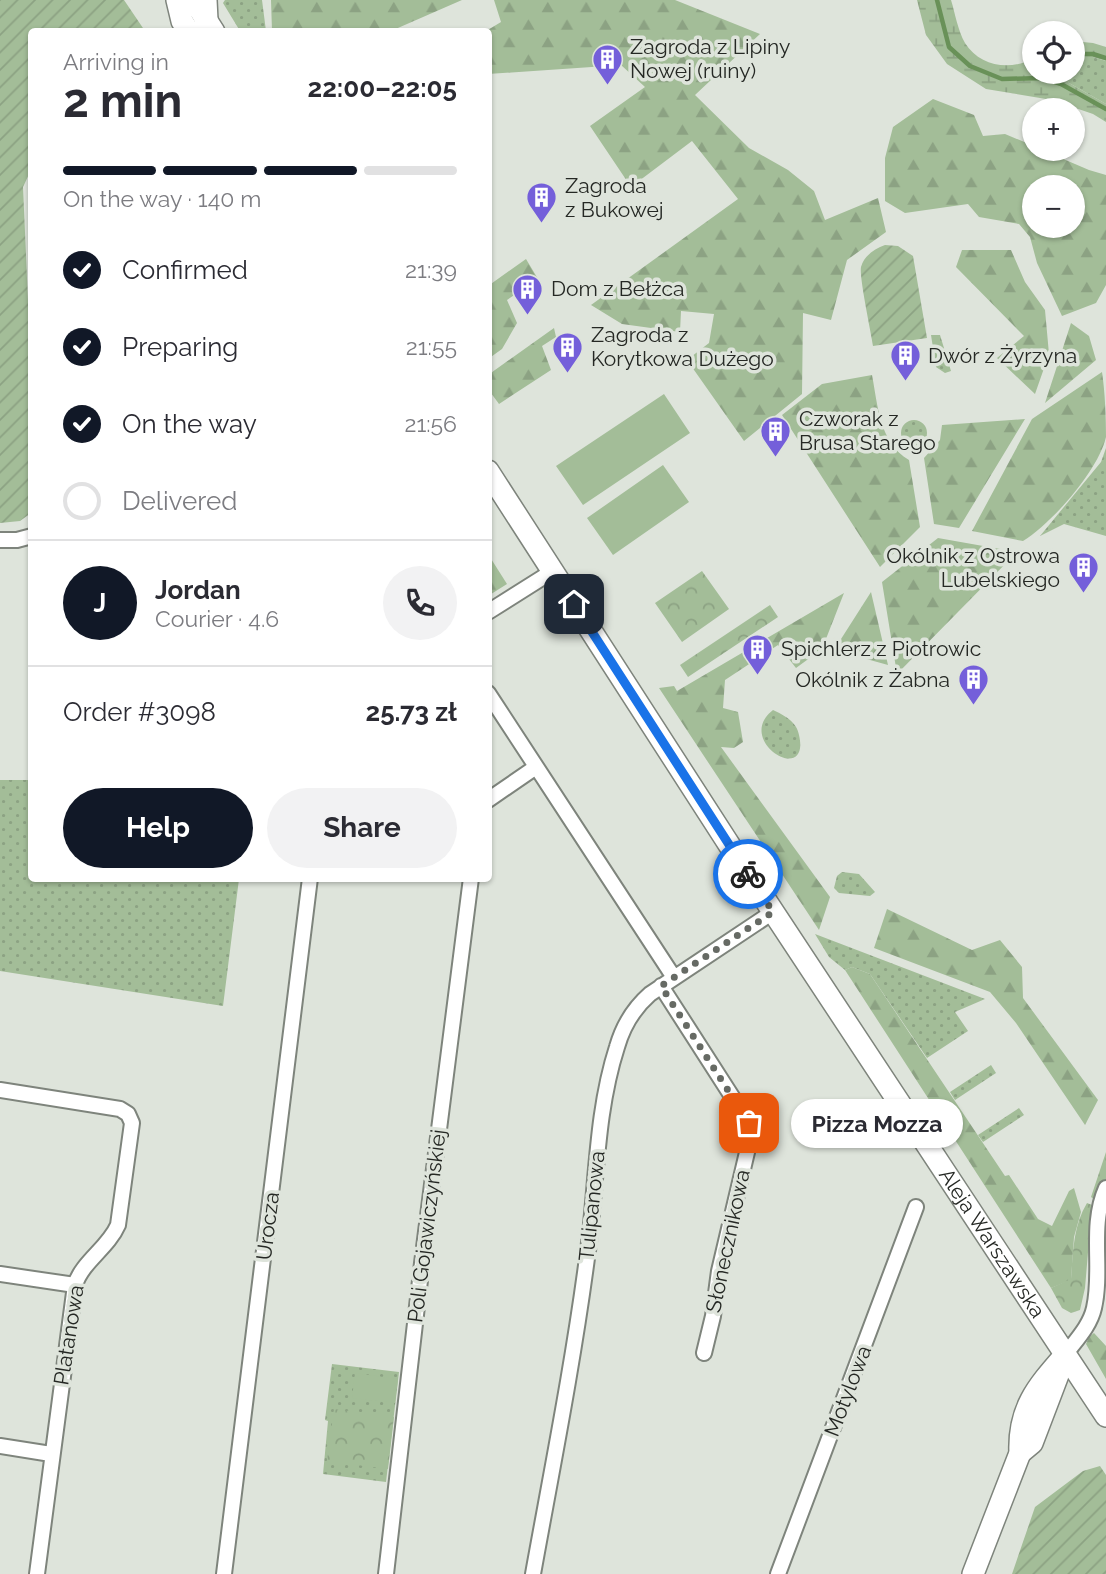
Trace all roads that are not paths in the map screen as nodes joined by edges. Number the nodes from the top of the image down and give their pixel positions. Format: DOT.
graph roads {
  1 [pos="177,0"];
  2 [pos="188,0"];
  3 [pos="204,21"];
  4 [pos="492,477"];
  5 [pos="28,537"];
  6 [pos="0,540"];
  7 [pos="553,571"];
  8 [pos="492,609"];
  9 [pos="492,699"];
  10 [pos="536,766"];
  11 [pos="492,797"];
  12 [pos="310,882"];
  13 [pos="470,882"];
  14 [pos="773,912"];
  15 [pos="673,976"];
  16 [pos="661,986"];
  17 [pos="0,1090"];
  18 [pos="1106,1188"];
  19 [pos="916,1206"];
  20 [pos="0,1274"];
  21 [pos="75,1285"];
  22 [pos="704,1353"];
  23 [pos="1065,1355"];
  24 [pos="1106,1416"];
  25 [pos="0,1446"];
  26 [pos="51,1454"];
  27 [pos="37,1574"];
  28 [pos="223,1574"];
  29 [pos="386,1574"];
  30 [pos="533,1574"];
  31 [pos="778,1574"];
  32 [pos="973,1574"];
  1 -- 3 [label="street"];
  2 -- 3 [label="street"];
  4 -- 7 [label="street, Aleja Warszawska"];
  5 -- 6 [label="street"];
  7 -- 8 [label="street"];
  7 -- 14 [label="street, Aleja Warszawska"];
  9 -- 10 [label="street"];
  10 -- 11 [label="street"];
  10 -- 15 [label="street"];
  12 -- 28 [label="street, Urocza"];
  13 -- 29 [label="street, Poli Gojawiczyńskiej"];
  14 -- 15 [label="street, Tulipanowa"];
  14 -- 23 [label="street, Aleja Warszawska"];
  15 -- 16 [label="street, Tulipanowa"];
  16 -- 22 [label="street, Słonecznikowa"];
  16 -- 30 [label="street, Tulipanowa"];
  17 -- 21 [label="street, Platanowa"];
  18 -- 23 [label="street"];
  19 -- 31 [label="street, Motylowa"];
  20 -- 21 [label="street"];
  21 -- 26 [label="street, Platanowa"];
  23 -- 24 [label="street, Aleja Warszawska"];
  23 -- 32 [label="street"];
  25 -- 26 [label="street"];
  26 -- 27 [label="street, Platanowa"];
}
